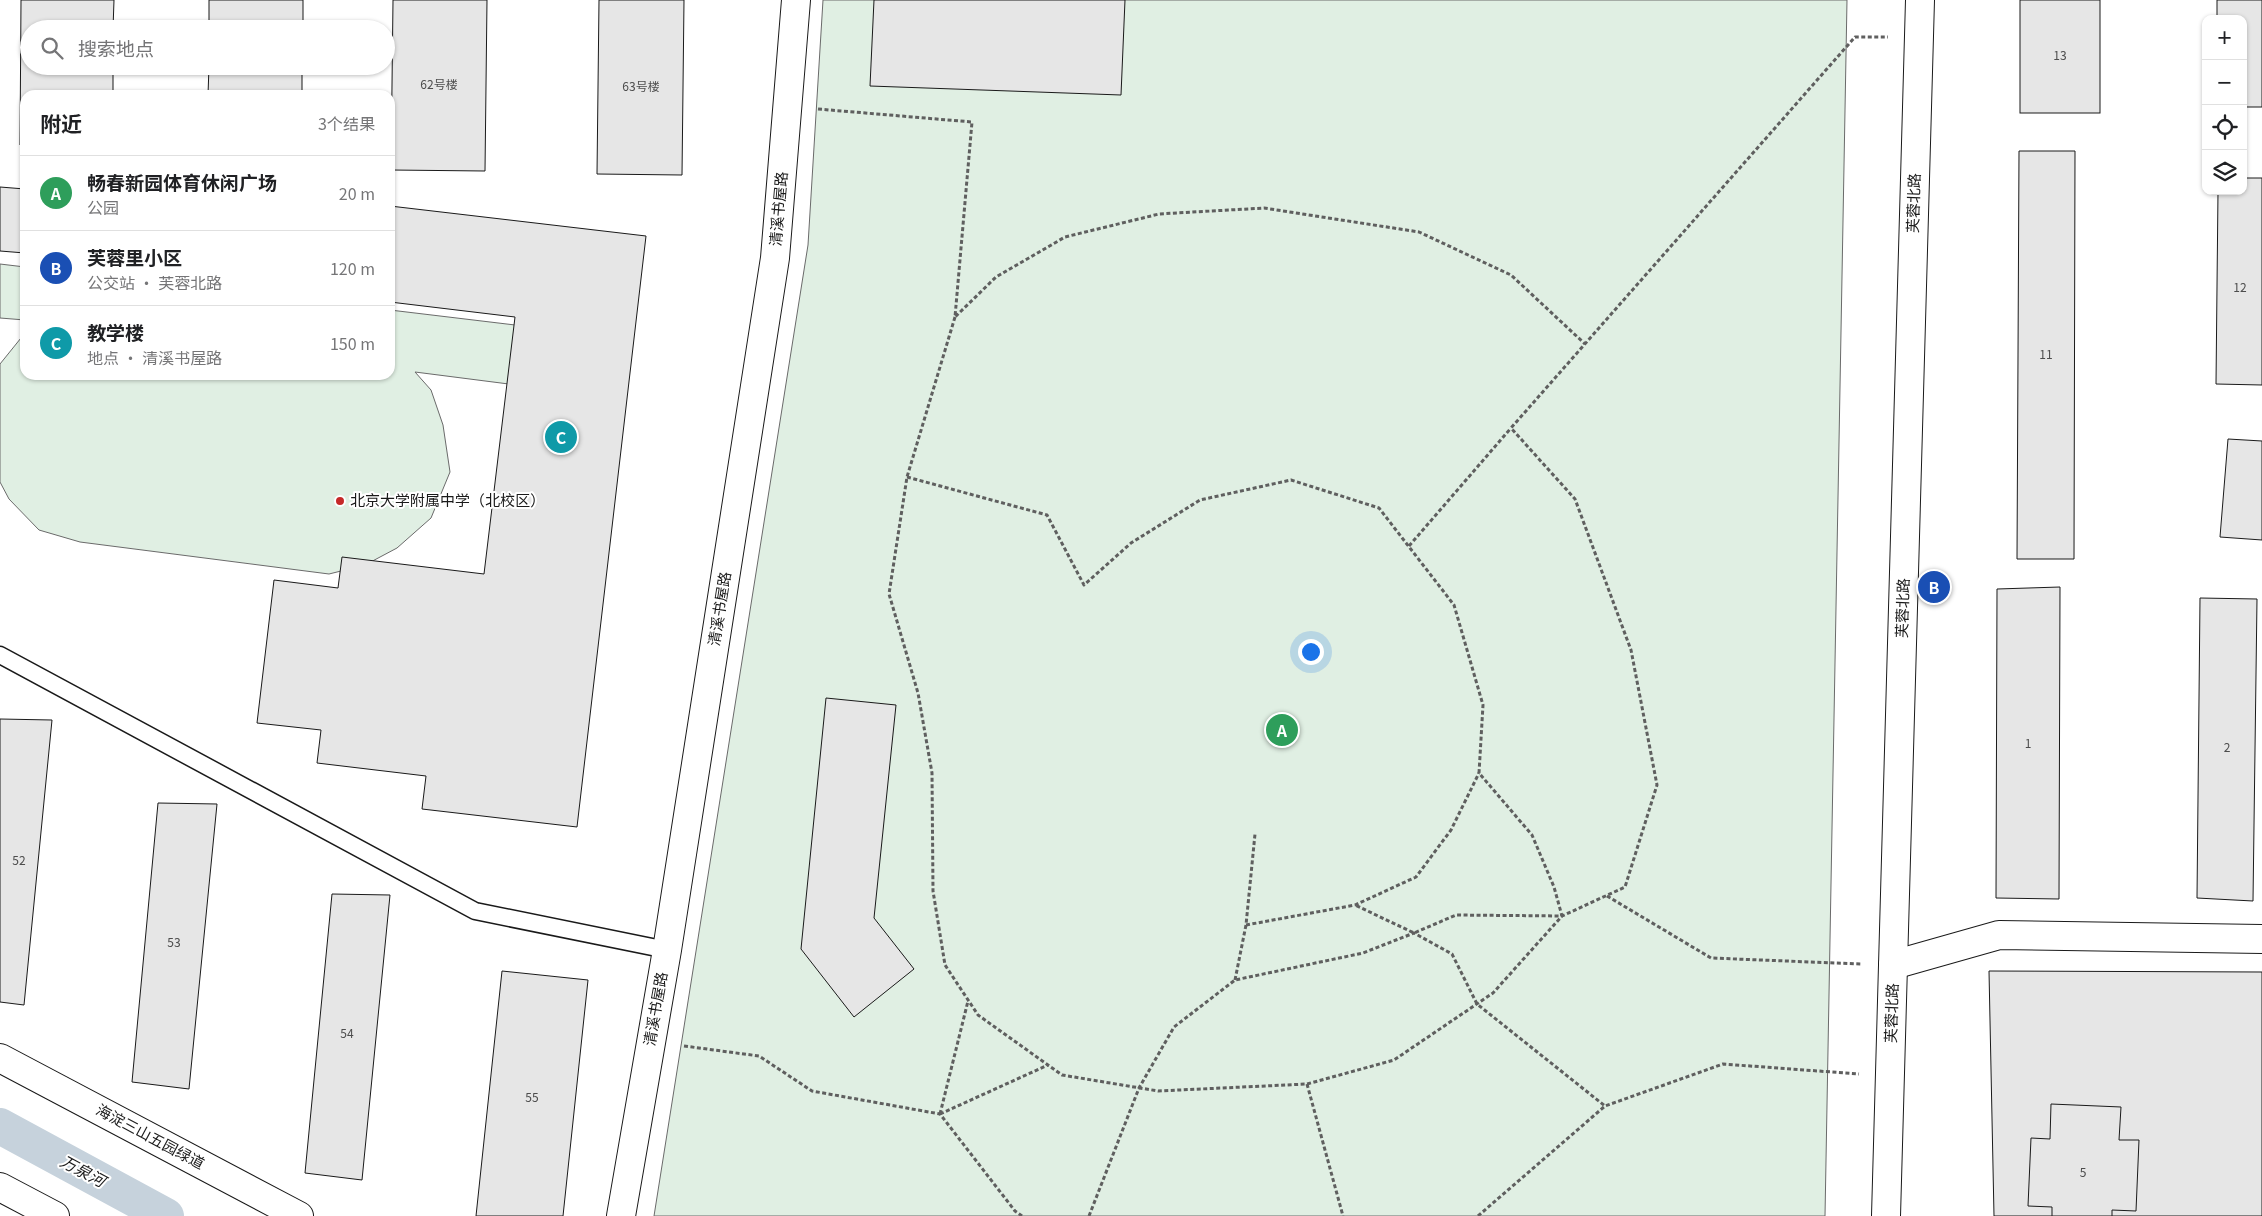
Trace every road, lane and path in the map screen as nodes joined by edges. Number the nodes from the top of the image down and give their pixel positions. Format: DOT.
graph roads {
  1 [pos="796,0"];
  2 [pos="1920,0"];
  3 [pos="1918,38"];
  4 [pos="787,106"];
  5 [pos="955,318"];
  6 [pos="1585,344"];
  7 [pos="1511,428"];
  8 [pos="907,477"];
  9 [pos="1409,546"];
  10 [pos="0,655"];
  11 [pos="1479,773"];
  12 [pos="1255,834"];
  13 [pos="1607,896"];
  14 [pos="1355,905"];
  15 [pos="1562,916"];
  16 [pos="1246,926"];
  17 [pos="1414,933"];
  18 [pos="2262,939"];
  19 [pos="667,950"];
  20 [pos="1893,965"];
  21 [pos="1235,980"];
  22 [pos="968,1000"];
  23 [pos="1477,1004"];
  24 [pos="651,1042"];
  25 [pos="0,1058"];
  26 [pos="1048,1065"];
  27 [pos="1890,1076"];
  28 [pos="1308,1084"];
  29 [pos="1139,1088"];
  30 [pos="1605,1106"];
  31 [pos="940,1114"];
  32 [pos="0,1187"];
  33 [pos="55,1216"];
  34 [pos="300,1216"];
  35 [pos="621,1216"];
  36 [pos="1022,1216"];
  37 [pos="1089,1216"];
  38 [pos="1343,1216"];
  39 [pos="1478,1216"];
  40 [pos="1886,1216"];
  1 -- 4 [label="street, 清溪书屋路"];
  2 -- 3 [label="street, 芙蓉北路"];
  3 -- 6 [label="path"];
  3 -- 20 [label="street, 芙蓉北路"];
  4 -- 5 [label="path"];
  4 -- 19 [label="street, 清溪书屋路"];
  5 -- 6 [label="path"];
  5 -- 8 [label="path"];
  6 -- 7 [label="path"];
  7 -- 9 [label="path"];
  7 -- 13 [label="path"];
  8 -- 9 [label="path"];
  8 -- 22 [label="path"];
  9 -- 11 [label="path"];
  10 -- 19 [label="lane"];
  11 -- 14 [label="path"];
  11 -- 15 [label="path"];
  12 -- 16 [label="path"];
  13 -- 15 [label="path"];
  13 -- 20 [label="path"];
  14 -- 16 [label="path"];
  14 -- 17 [label="path"];
  15 -- 17 [label="path"];
  15 -- 23 [label="path"];
  16 -- 21 [label="path"];
  17 -- 21 [label="path"];
  17 -- 23 [label="path"];
  18 -- 20 [label="street"];
  19 -- 24 [label="street, 清溪书屋路"];
  20 -- 27 [label="street, 芙蓉北路"];
  21 -- 29 [label="path"];
  22 -- 26 [label="path"];
  22 -- 31 [label="path"];
  23 -- 28 [label="path"];
  23 -- 30 [label="path"];
  24 -- 31 [label="path"];
  24 -- 35 [label="street, 清溪书屋路"];
  25 -- 34 [label="street, 海淀三山五园绿道"];
  26 -- 29 [label="path"];
  26 -- 31 [label="path"];
  27 -- 30 [label="path"];
  27 -- 40 [label="street, 芙蓉北路"];
  28 -- 29 [label="path"];
  28 -- 38 [label="path"];
  29 -- 37 [label="path"];
  30 -- 39 [label="path"];
  31 -- 36 [label="path"];
  32 -- 33 [label="street"];
}
